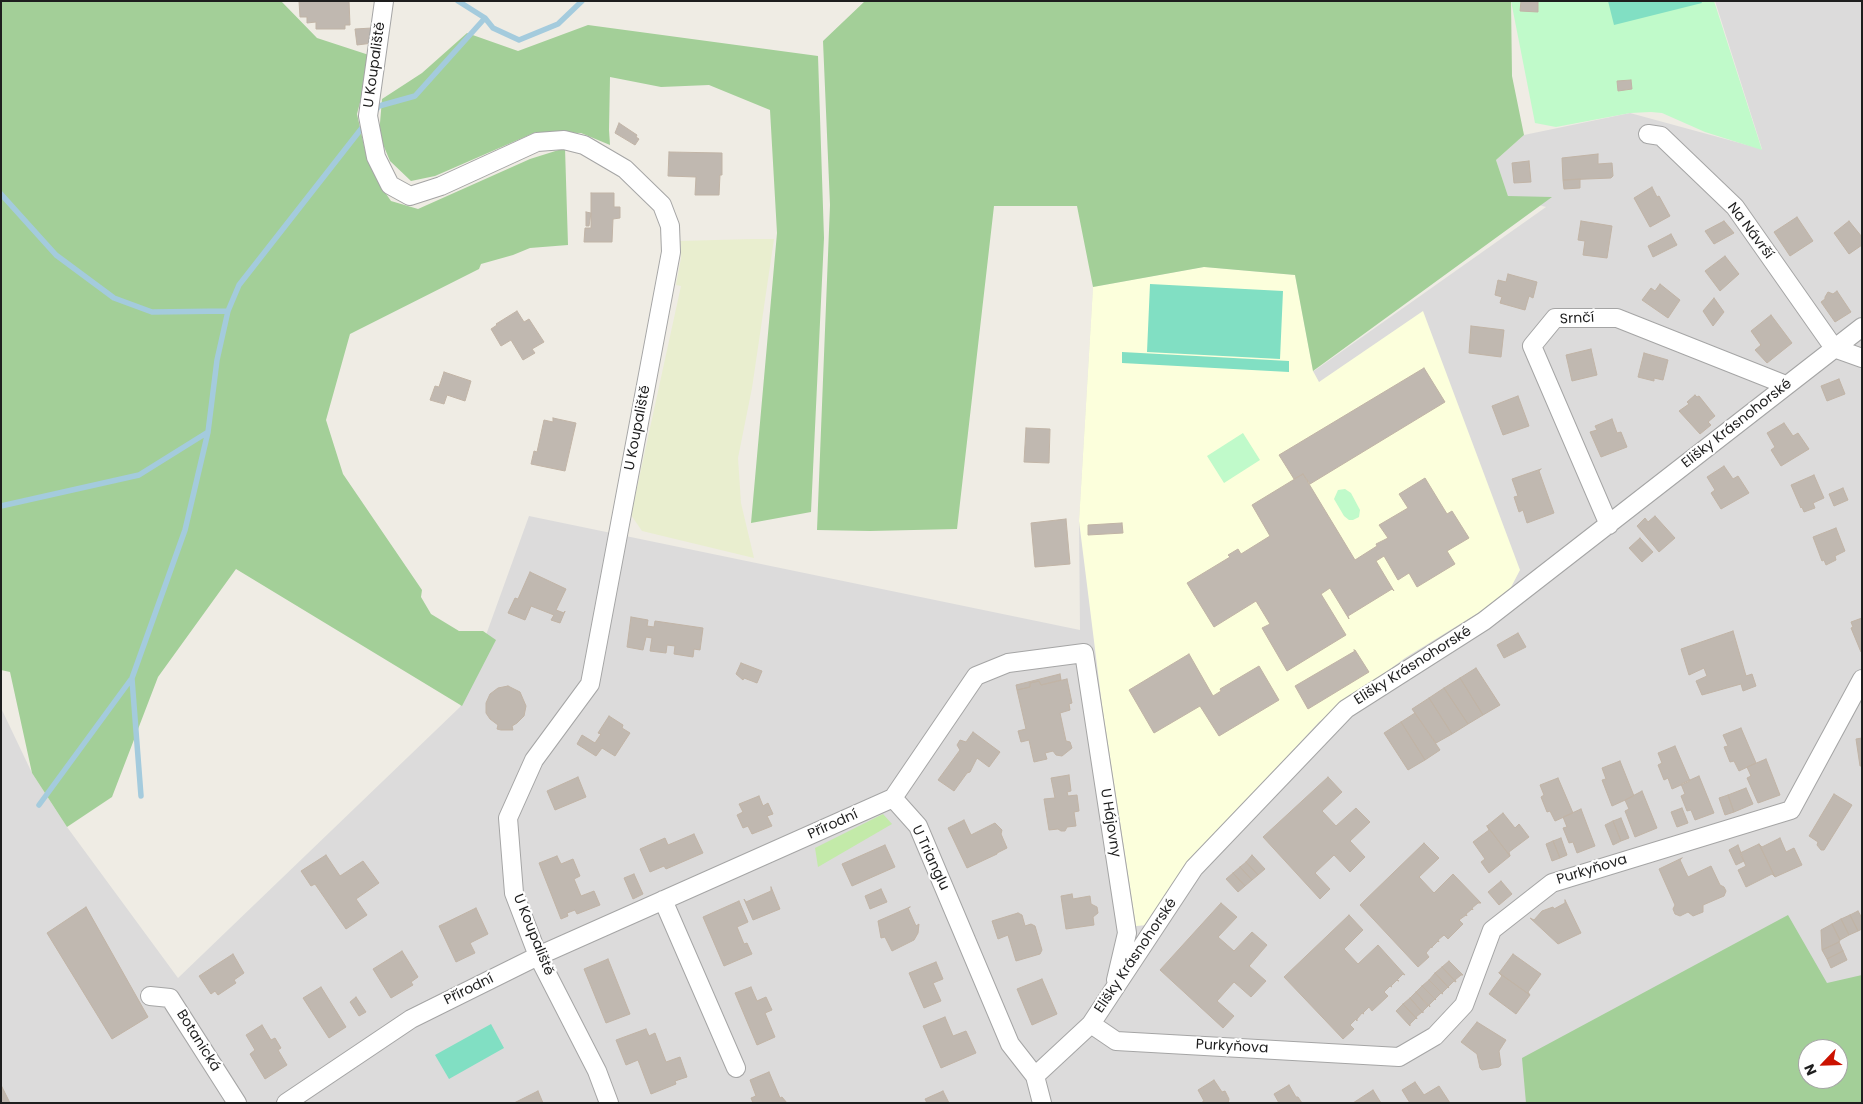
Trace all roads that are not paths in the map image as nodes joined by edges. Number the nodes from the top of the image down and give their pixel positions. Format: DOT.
graph roads {
  1 [pos="384,1"];
  2 [pos="1648,134"];
  3 [pos="1862,327"];
  4 [pos="1834,348"];
  5 [pos="1862,358"];
  6 [pos="1786,385"];
  7 [pos="1609,525"];
  8 [pos="1862,679"];
  9 [pos="893,798"];
  10 [pos="663,900"];
  11 [pos="538,956"];
  12 [pos="1114,992"];
  13 [pos="150,996"];
  14 [pos="1091,1024"];
  15 [pos="736,1068"];
  16 [pos="1035,1076"];
  17 [pos="237,1103"];
  18 [pos="286,1103"];
  19 [pos="609,1103"];
  20 [pos="1042,1103"];
  1 -- 11 [label="street, U Koupaliště"];
  2 -- 4 [label="street, Na Návrší"];
  3 -- 4 [label="street, Elišky Krásnohorské"];
  4 -- 5 [label="street"];
  4 -- 6 [label="street, Elišky Krásnohorské"];
  6 -- 7 [label="street, Elišky Krásnohorské"];
  6 -- 7 [label="street, Srnčí"];
  7 -- 12 [label="street, Elišky Krásnohorské"];
  8 -- 14 [label="street, Purkyňova"];
  9 -- 10 [label="street, Přírodní"];
  9 -- 12 [label="street, U Hájovny"];
  9 -- 16 [label="street, U Trianglu"];
  10 -- 11 [label="street, Přírodní"];
  10 -- 15 [label="street"];
  11 -- 18 [label="street, Přírodní"];
  11 -- 19 [label="street, U Koupaliště"];
  12 -- 14 [label="street, Elišky Krásnohorské"];
  13 -- 17 [label="street, Botanická"];
  14 -- 16 [label="street, Elišky Krásnohorské"];
  16 -- 20 [label="street, U Trianglu"];
}
